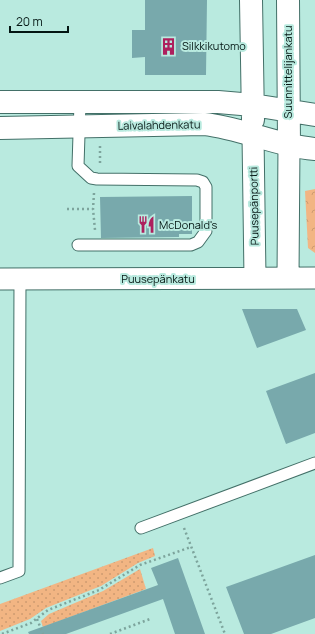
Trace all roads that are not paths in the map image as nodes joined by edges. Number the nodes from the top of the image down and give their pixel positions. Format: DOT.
graph roads {
  1 [pos="251,0"];
  2 [pos="288,0"];
  3 [pos="0,102"];
  4 [pos="80,103"];
  5 [pos="252,105"];
  6 [pos="288,112"];
  7 [pos="315,115"];
  8 [pos="79,126"];
  9 [pos="0,128"];
  10 [pos="253,135"];
  11 [pos="289,145"];
  12 [pos="315,149"];
  13 [pos="78,245"];
  14 [pos="288,277"];
  15 [pos="255,278"];
  16 [pos="315,278"];
  17 [pos="10,279"];
  18 [pos="315,463"];
  19 [pos="141,528"];
  20 [pos="0,578"];
  1 -- 5 [label="street"];
  2 -- 6 [label="street, Suunnittelijankatu"];
  3 -- 4 [label="street, Laivalahdenkatu"];
  4 -- 5 [label="street, Laivalahdenkatu"];
  4 -- 8 [label="lane"];
  5 -- 6 [label="street, Laivalahdenkatu"];
  5 -- 10 [label="street"];
  6 -- 7 [label="street, Laivalahdenkatu"];
  6 -- 11 [label="street, Suunnittelijankatu"];
  8 -- 9 [label="street, Laivalahdenkatu"];
  8 -- 10 [label="street, Laivalahdenkatu"];
  8 -- 13 [label="lane"];
  10 -- 11 [label="street, Laivalahdenkatu"];
  10 -- 15 [label="street, Puusepänportti"];
  11 -- 12 [label="street, Laivalahdenkatu"];
  11 -- 14 [label="street"];
  14 -- 15 [label="street, Puusepänkatu"];
  14 -- 16 [label="street, Puusepänkatu"];
  15 -- 17 [label="street, Puusepänkatu"];
  17 -- 20 [label="lane"];
  18 -- 19 [label="lane"];
}
